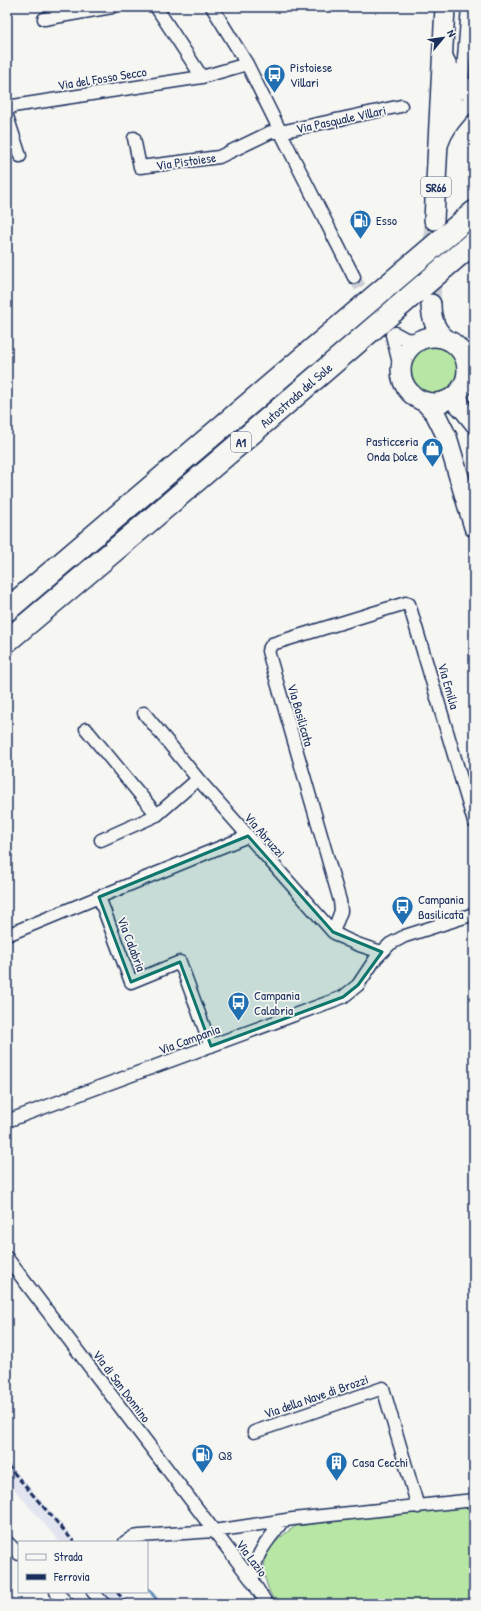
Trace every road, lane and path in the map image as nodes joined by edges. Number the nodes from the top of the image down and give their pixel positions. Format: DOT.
graph roads {
  1 [pos="112,7"];
  2 [pos="156,7"];
  3 [pos="212,7"];
  4 [pos="445,7"];
  5 [pos="468,7"];
  6 [pos="44,19"];
  7 [pos="442,52"];
  8 [pos="248,64"];
  9 [pos="202,77"];
  10 [pos="468,95"];
  11 [pos="440,100"];
  12 [pos="401,106"];
  13 [pos="7,111"];
  14 [pos="7,116"];
  15 [pos="280,132"];
  16 [pos="134,138"];
  17 [pos="437,153"];
  18 [pos="20,156"];
  19 [pos="474,212"];
  20 [pos="434,220"];
  21 [pos="474,242"];
  22 [pos="354,277"];
  23 [pos="420,340"];
  24 [pos="449,341"];
  25 [pos="400,371"];
  26 [pos="454,396"];
  27 [pos="425,402"];
  28 [pos="473,426"];
  29 [pos="474,501"];
  30 [pos="474,527"];
  31 [pos="410,604"];
  32 [pos="7,610"];
  33 [pos="7,641"];
  34 [pos="144,714"];
  35 [pos="86,729"];
  36 [pos="198,779"];
  37 [pos="156,815"];
  38 [pos="474,822"];
  39 [pos="248,836"];
  40 [pos="101,840"];
  41 [pos="99,897"];
  42 [pos="474,914"];
  43 [pos="333,932"];
  44 [pos="7,935"];
  45 [pos="382,952"];
  46 [pos="211,1046"];
  47 [pos="7,1121"];
  48 [pos="7,1258"];
  49 [pos="254,1432"];
  50 [pos="474,1500"];
  51 [pos="418,1507"];
  52 [pos="282,1522"];
  53 [pos="214,1531"];
  54 [pos="126,1541"];
  55 [pos="7,1542"];
  56 [pos="18,1553"];
  57 [pos="253,1582"];
  58 [pos="57,1593"];
  59 [pos="94,1593"];
  60 [pos="68,1604"];
  61 [pos="104,1604"];
  62 [pos="267,1604"];
  1 -- 6 [label="street"];
  2 -- 9 [label="street"];
  3 -- 8 [label="street"];
  4 -- 7 [label="main road, SR66"];
  5 -- 10 [label="street"];
  7 -- 10 [label="street"];
  7 -- 11 [label="main road, SR66"];
  8 -- 9 [label="street, Via del Fosso Secco"];
  8 -- 15 [label="street"];
  9 -- 13 [label="street, Via del Fosso Secco"];
  10 -- 11 [label="street"];
  10 -- 17 [label="street"];
  11 -- 17 [label="main road, SR66"];
  12 -- 15 [label="street, Via Pasquale Villari"];
  14 -- 18 [label="street"];
  15 -- 16 [label="street, Via Pistoiese"];
  15 -- 22 [label="street"];
  17 -- 20 [label="main road, SR66"];
  19 -- 32 [label="highway, Autostrada del Sole / A1"];
  21 -- 33 [label="highway, Autostrada del Sole / A1"];
  23 -- 24 [label="main road"];
  23 -- 24 [label="main road"];
  23 -- 25 [label="main road"];
  23 -- 25 [label="street"];
  24 -- 26 [label="main road"];
  25 -- 27 [label="main road"];
  26 -- 27 [label="main road"];
  26 -- 28 [label="street"];
  26 -- 29 [label="main road"];
  27 -- 30 [label="main road"];
  31 -- 38 [label="street, Via Emilia"];
  31 -- 43 [label="street, Via Basilicata"];
  34 -- 36 [label="street, Via Abruzzi"];
  35 -- 37 [label="street"];
  36 -- 37 [label="street"];
  36 -- 39 [label="street, Via Abruzzi"];
  37 -- 40 [label="street"];
  39 -- 41 [label="street"];
  39 -- 43 [label="street, Via Abruzzi"];
  41 -- 44 [label="street"];
  41 -- 46 [label="street, Via Calabria"];
  42 -- 45 [label="street, Via Campania"];
  43 -- 45 [label="street, Via Abruzzi"];
  45 -- 46 [label="street, Via Campania"];
  46 -- 47 [label="street, Via Campania"];
  48 -- 53 [label="street, Via di San Donnino"];
  49 -- 51 [label="street, Via della Nave di Brozzi"];
  50 -- 51 [label="street"];
  51 -- 52 [label="street"];
  52 -- 53 [label="street"];
  52 -- 57 [label="street"];
  53 -- 54 [label="street"];
  53 -- 57 [label="street, Via Lazio"];
  55 -- 56 [label="street"];
  57 -- 62 [label="street, Via Lazio"];
  58 -- 60 [label="street"];
  59 -- 61 [label="street"];
}
